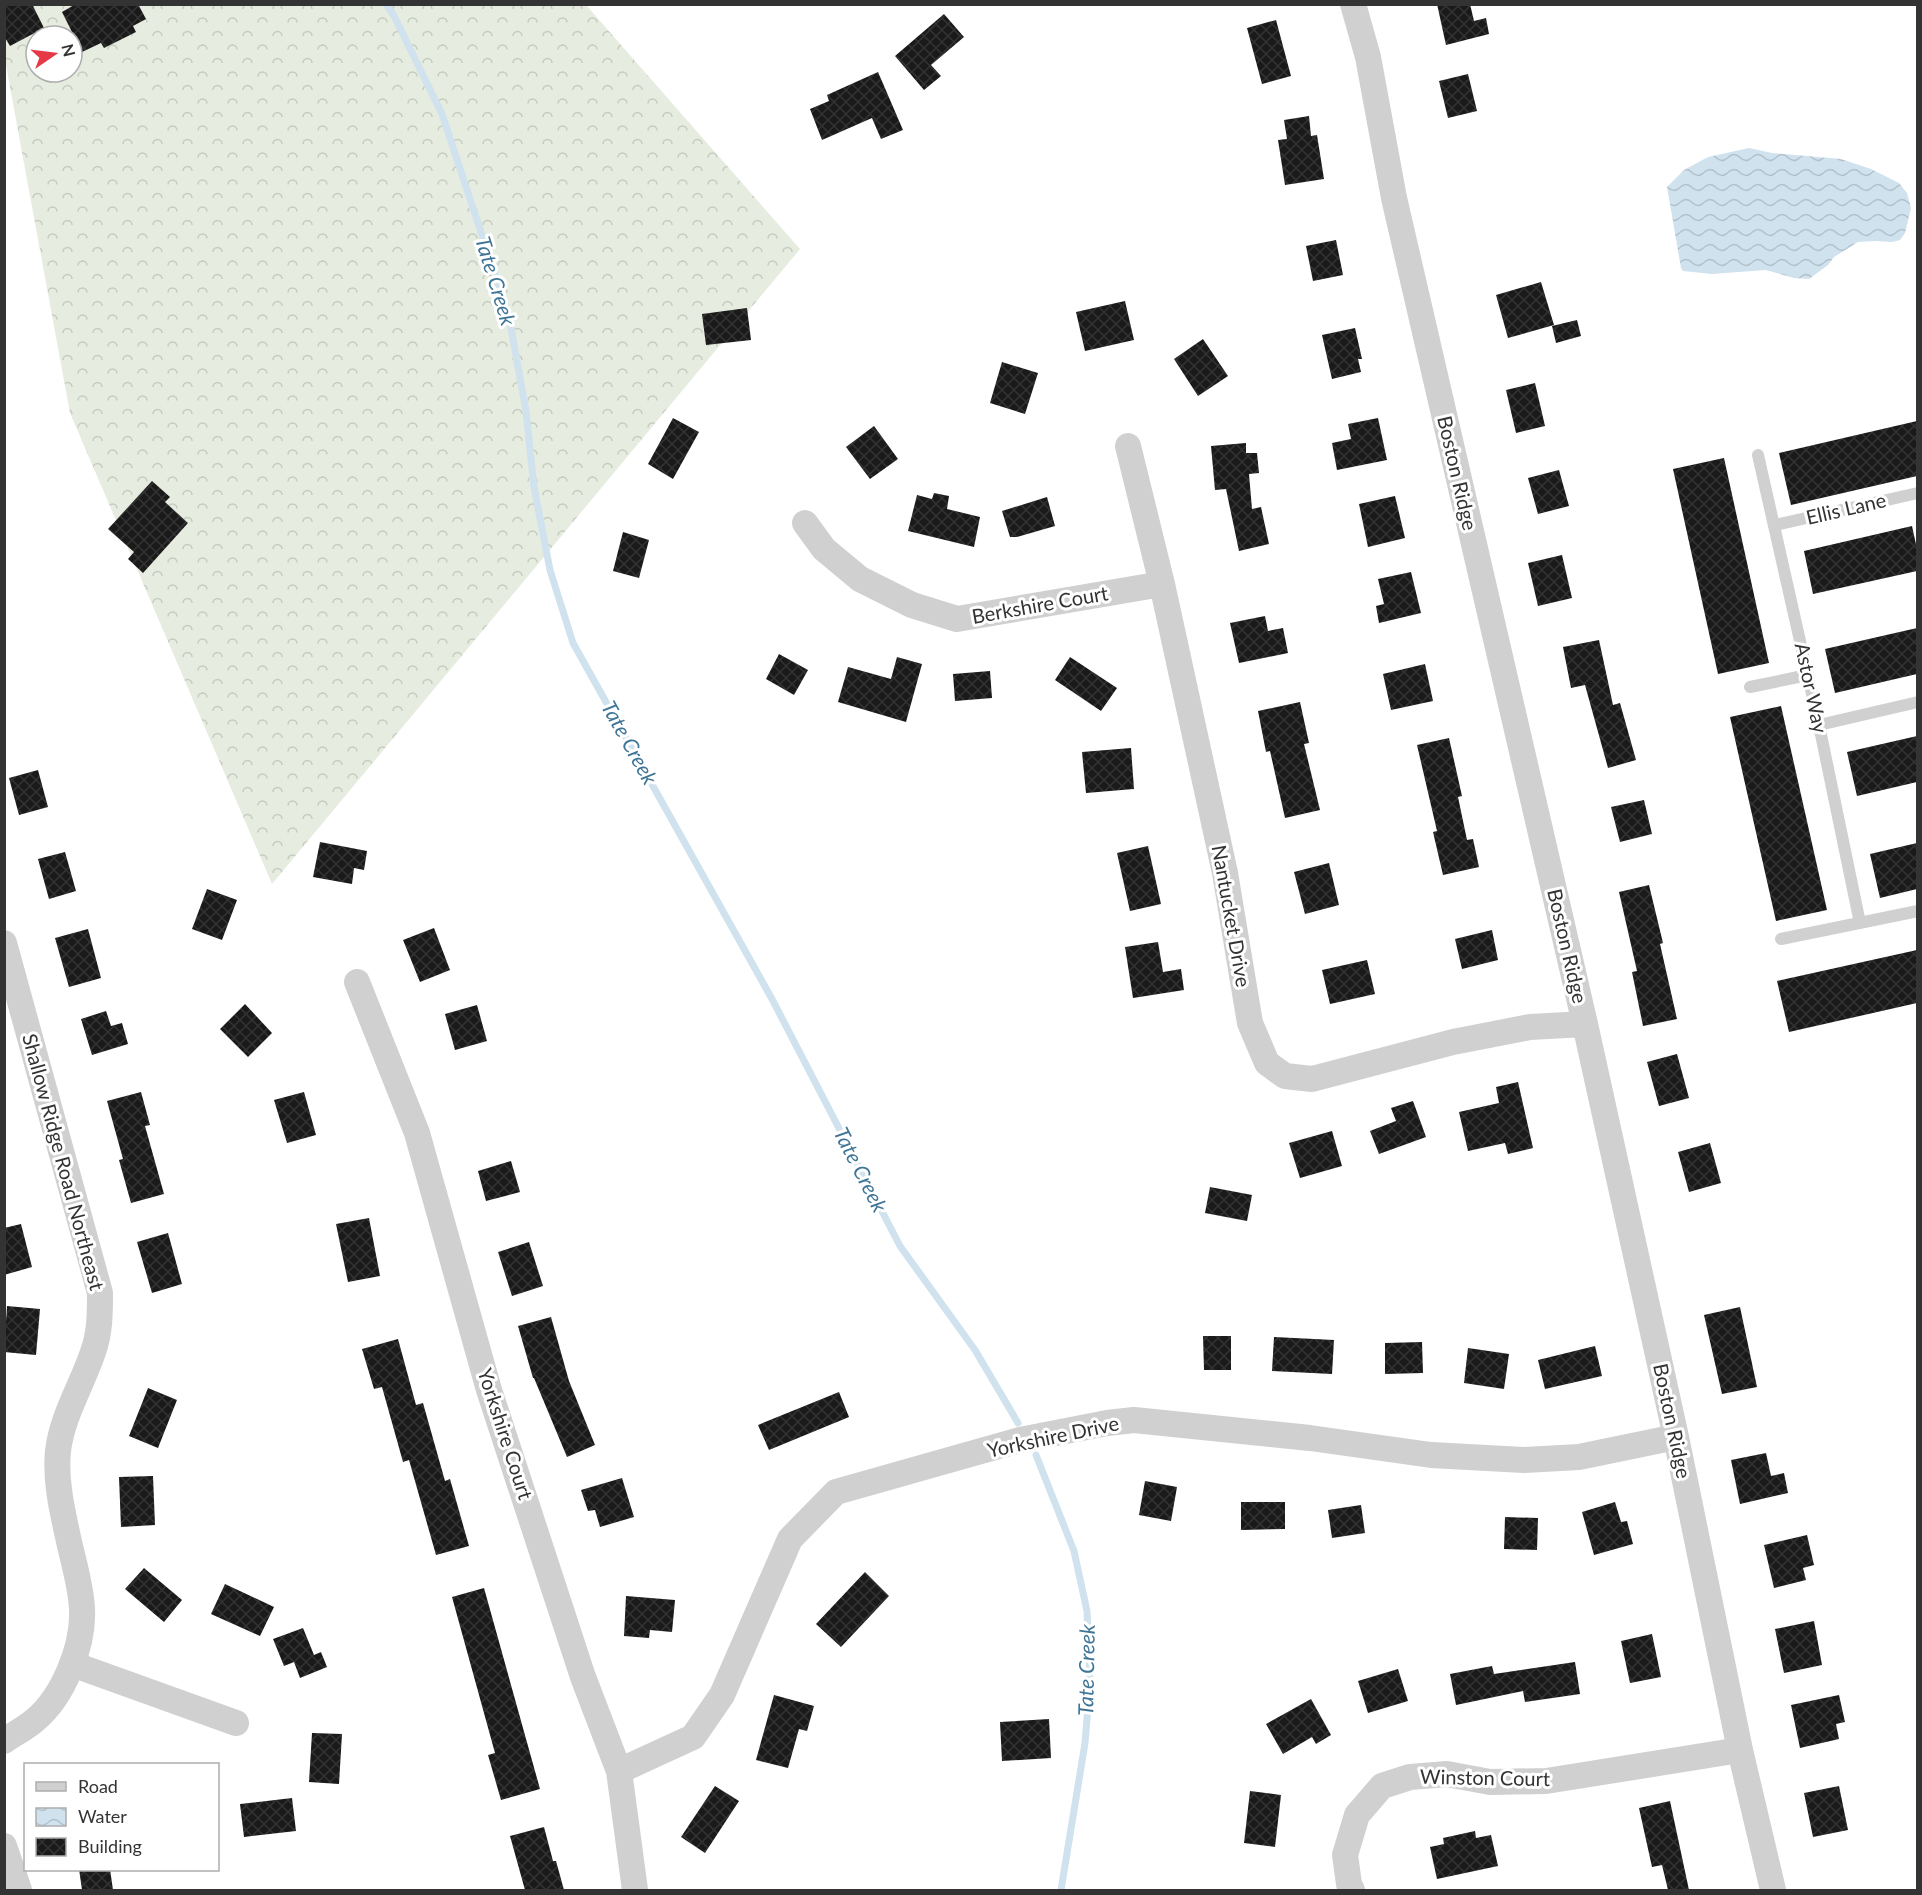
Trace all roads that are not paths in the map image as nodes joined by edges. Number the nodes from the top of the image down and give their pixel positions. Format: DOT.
graph roads {
  1 [pos="1353,4"];
  2 [pos="1128,446"];
  3 [pos="1758,455"];
  4 [pos="1917,493"];
  5 [pos="805,523"];
  6 [pos="1775,525"];
  7 [pos="1162,584"];
  8 [pos="1808,675"];
  9 [pos="1750,687"];
  10 [pos="1917,702"];
  11 [pos="1819,725"];
  12 [pos="1917,910"];
  13 [pos="1860,923"];
  14 [pos="1781,939"];
  15 [pos="4,943"];
  16 [pos="357,982"];
  17 [pos="1585,1024"];
  18 [pos="1676,1437"];
  19 [pos="72,1664"];
  20 [pos="236,1723"];
  21 [pos="4,1741"];
  22 [pos="1740,1750"];
  23 [pos="619,1772"];
  24 [pos="4,1846"];
  25 [pos="19,1890"];
  26 [pos="635,1890"];
  27 [pos="1352,1890"];
  28 [pos="1773,1890"];
  1 -- 17 [label="street, Boston Ridge"];
  2 -- 7 [label="street, Nantucket Drive"];
  3 -- 6 [label="lane, Astor Way"];
  4 -- 6 [label="lane, Ellis Lane"];
  5 -- 7 [label="street, Berkshire Court"];
  6 -- 8 [label="lane, Astor Way"];
  7 -- 17 [label="street, Nantucket Drive"];
  8 -- 9 [label="lane"];
  8 -- 11 [label="lane, Astor Way"];
  10 -- 11 [label="lane"];
  11 -- 13 [label="lane, Astor Way"];
  12 -- 13 [label="lane"];
  13 -- 14 [label="lane"];
  15 -- 19 [label="street, Shallow Ridge Road Northeast"];
  16 -- 23 [label="street, Yorkshire Court"];
  17 -- 18 [label="street, Boston Ridge"];
  18 -- 22 [label="street, Boston Ridge"];
  18 -- 23 [label="street, Yorkshire Drive"];
  19 -- 20 [label="street"];
  19 -- 21 [label="street, Shallow Ridge Road Northeast"];
  22 -- 27 [label="street, Winston Court"];
  22 -- 28 [label="street, Boston Ridge"];
  23 -- 26 [label="street, Yorkshire Court"];
  24 -- 25 [label="street"];
}
